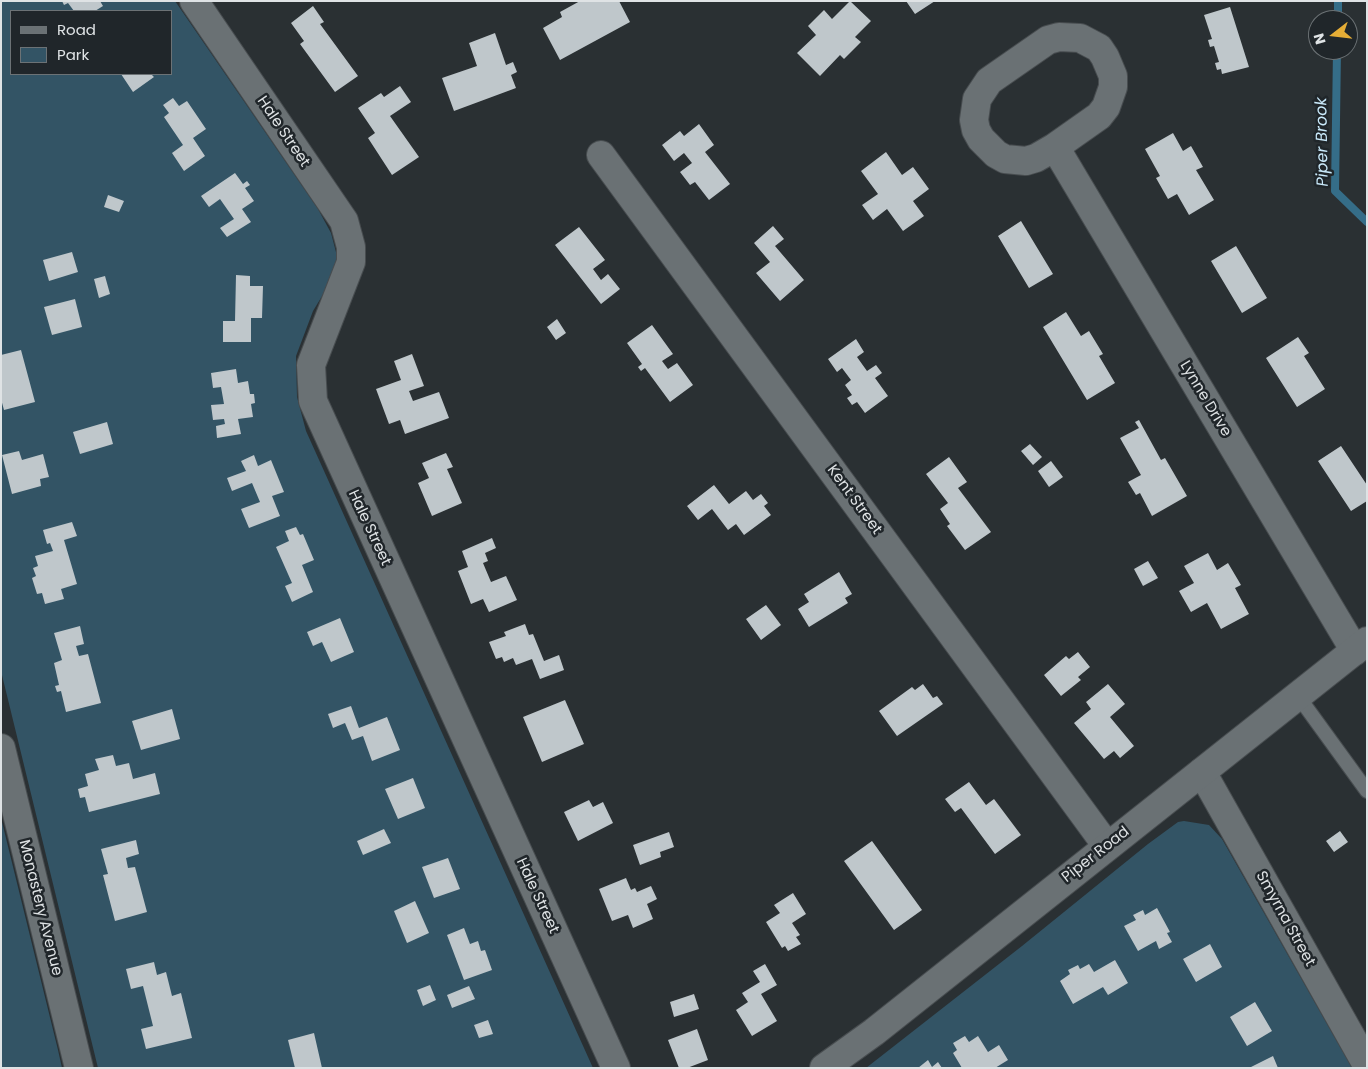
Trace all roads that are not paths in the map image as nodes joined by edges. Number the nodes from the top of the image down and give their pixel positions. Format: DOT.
graph roads {
  1 [pos="194,1"];
  2 [pos="1054,147"];
  3 [pos="601,155"];
  4 [pos="1361,646"];
  5 [pos="1298,696"];
  6 [pos="1,748"];
  7 [pos="1202,772"];
  8 [pos="1367,791"];
  9 [pos="1107,846"];
  10 [pos="1367,1065"];
  11 [pos="79,1068"];
  12 [pos="616,1068"];
  13 [pos="824,1068"];
  1 -- 12 [label="street, Hale Street"];
  2 -- 2 [label="street"];
  2 -- 4 [label="street, Lynne Drive"];
  3 -- 9 [label="street, Kent Street"];
  4 -- 5 [label="street, Piper Road"];
  5 -- 7 [label="street, Piper Road"];
  5 -- 8 [label="lane"];
  6 -- 11 [label="street, Monastery Avenue"];
  7 -- 9 [label="street, Piper Road"];
  7 -- 10 [label="street, Smyrna Street"];
  9 -- 13 [label="street, Piper Road"];
}
